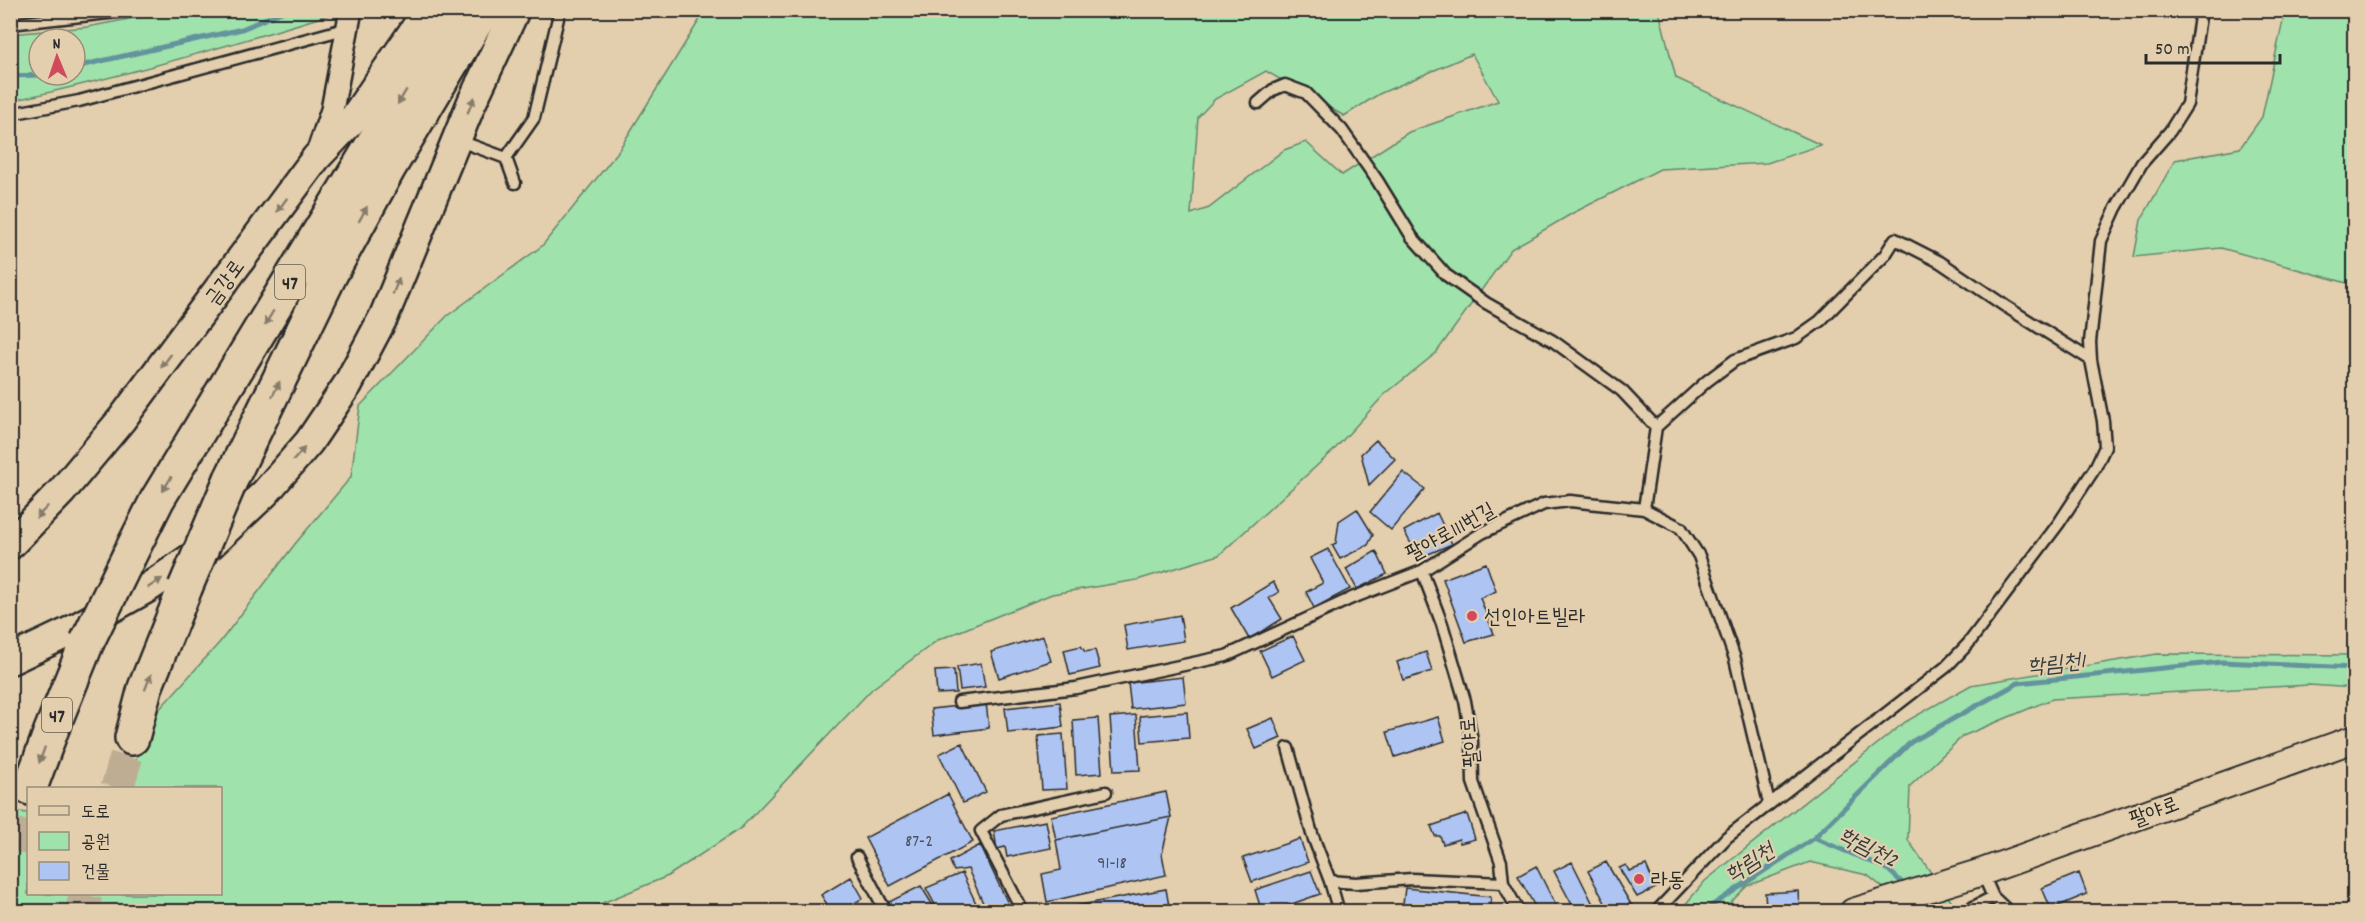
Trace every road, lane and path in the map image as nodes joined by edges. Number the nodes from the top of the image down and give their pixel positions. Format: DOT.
graph roads {
  1 [pos="135,10"];
  2 [pos="428,10"];
  3 [pos="454,10"];
  4 [pos="483,10"];
  5 [pos="515,10"];
  6 [pos="560,10"];
  7 [pos="2201,10"];
  8 [pos="350,19"];
  9 [pos="10,24"];
  10 [pos="1258,102"];
  11 [pos="10,114"];
  12 [pos="456,140"];
  13 [pos="316,158"];
  14 [pos="506,158"];
  15 [pos="515,183"];
  16 [pos="2091,360"];
  17 [pos="1656,427"];
  18 [pos="1644,509"];
  19 [pos="10,545"];
  20 [pos="1422,571"];
  21 [pos="10,660"];
  22 [pos="959,702"];
  23 [pos="132,738"];
  24 [pos="2355,739"];
  25 [pos="1288,748"];
  26 [pos="31,787"];
  27 [pos="1106,792"];
  28 [pos="1769,803"];
  29 [pos="857,857"];
  30 [pos="1982,872"];
  31 [pos="1330,881"];
  32 [pos="1503,883"];
  33 [pos="1993,897"];
  34 [pos="886,912"];
  35 [pos="1023,912"];
  36 [pos="1339,912"];
  37 [pos="1519,912"];
  38 [pos="1656,912"];
  39 [pos="1853,912"];
  40 [pos="1964,912"];
  41 [pos="2009,912"];
  1 -- 9 [label="lane"];
  2 -- 13 [label="main road, 금강로"];
  3 -- 26 [label="highway, 47, one-way, bridge"];
  23 -- 4 [label="highway, 47, one-way, bridge"];
  12 -- 5 [label="main road, one-way"];
  6 -- 14 [label="lane"];
  7 -- 16 [label="lane"];
  8 -- 11 [label="lane"];
  8 -- 13 [label="street"];
  10 -- 17 [label="lane"];
  12 -- 14 [label="lane"];
  21 -- 12 [label="main road, one-way"];
  13 -- 19 [label="main road, 금강로, one-way"];
  14 -- 15 [label="lane"];
  16 -- 17 [label="lane"];
  16 -- 28 [label="lane"];
  17 -- 18 [label="lane"];
  18 -- 20 [label="lane, 팔야로111번길"];
  18 -- 28 [label="lane, 팔야로111번길"];
  20 -- 22 [label="lane, 팔야로111번길"];
  20 -- 32 [label="lane, 팔야로"];
  24 -- 30 [label="street, 팔야로"];
  25 -- 31 [label="lane"];
  27 -- 35 [label="lane"];
  28 -- 38 [label="lane"];
  29 -- 34 [label="lane"];
  30 -- 33 [label="lane"];
  30 -- 39 [label="street, 팔야로"];
  31 -- 32 [label="lane"];
  31 -- 36 [label="lane"];
  32 -- 37 [label="lane, 팔야로"];
  33 -- 40 [label="lane"];
  33 -- 41 [label="lane"];
}
